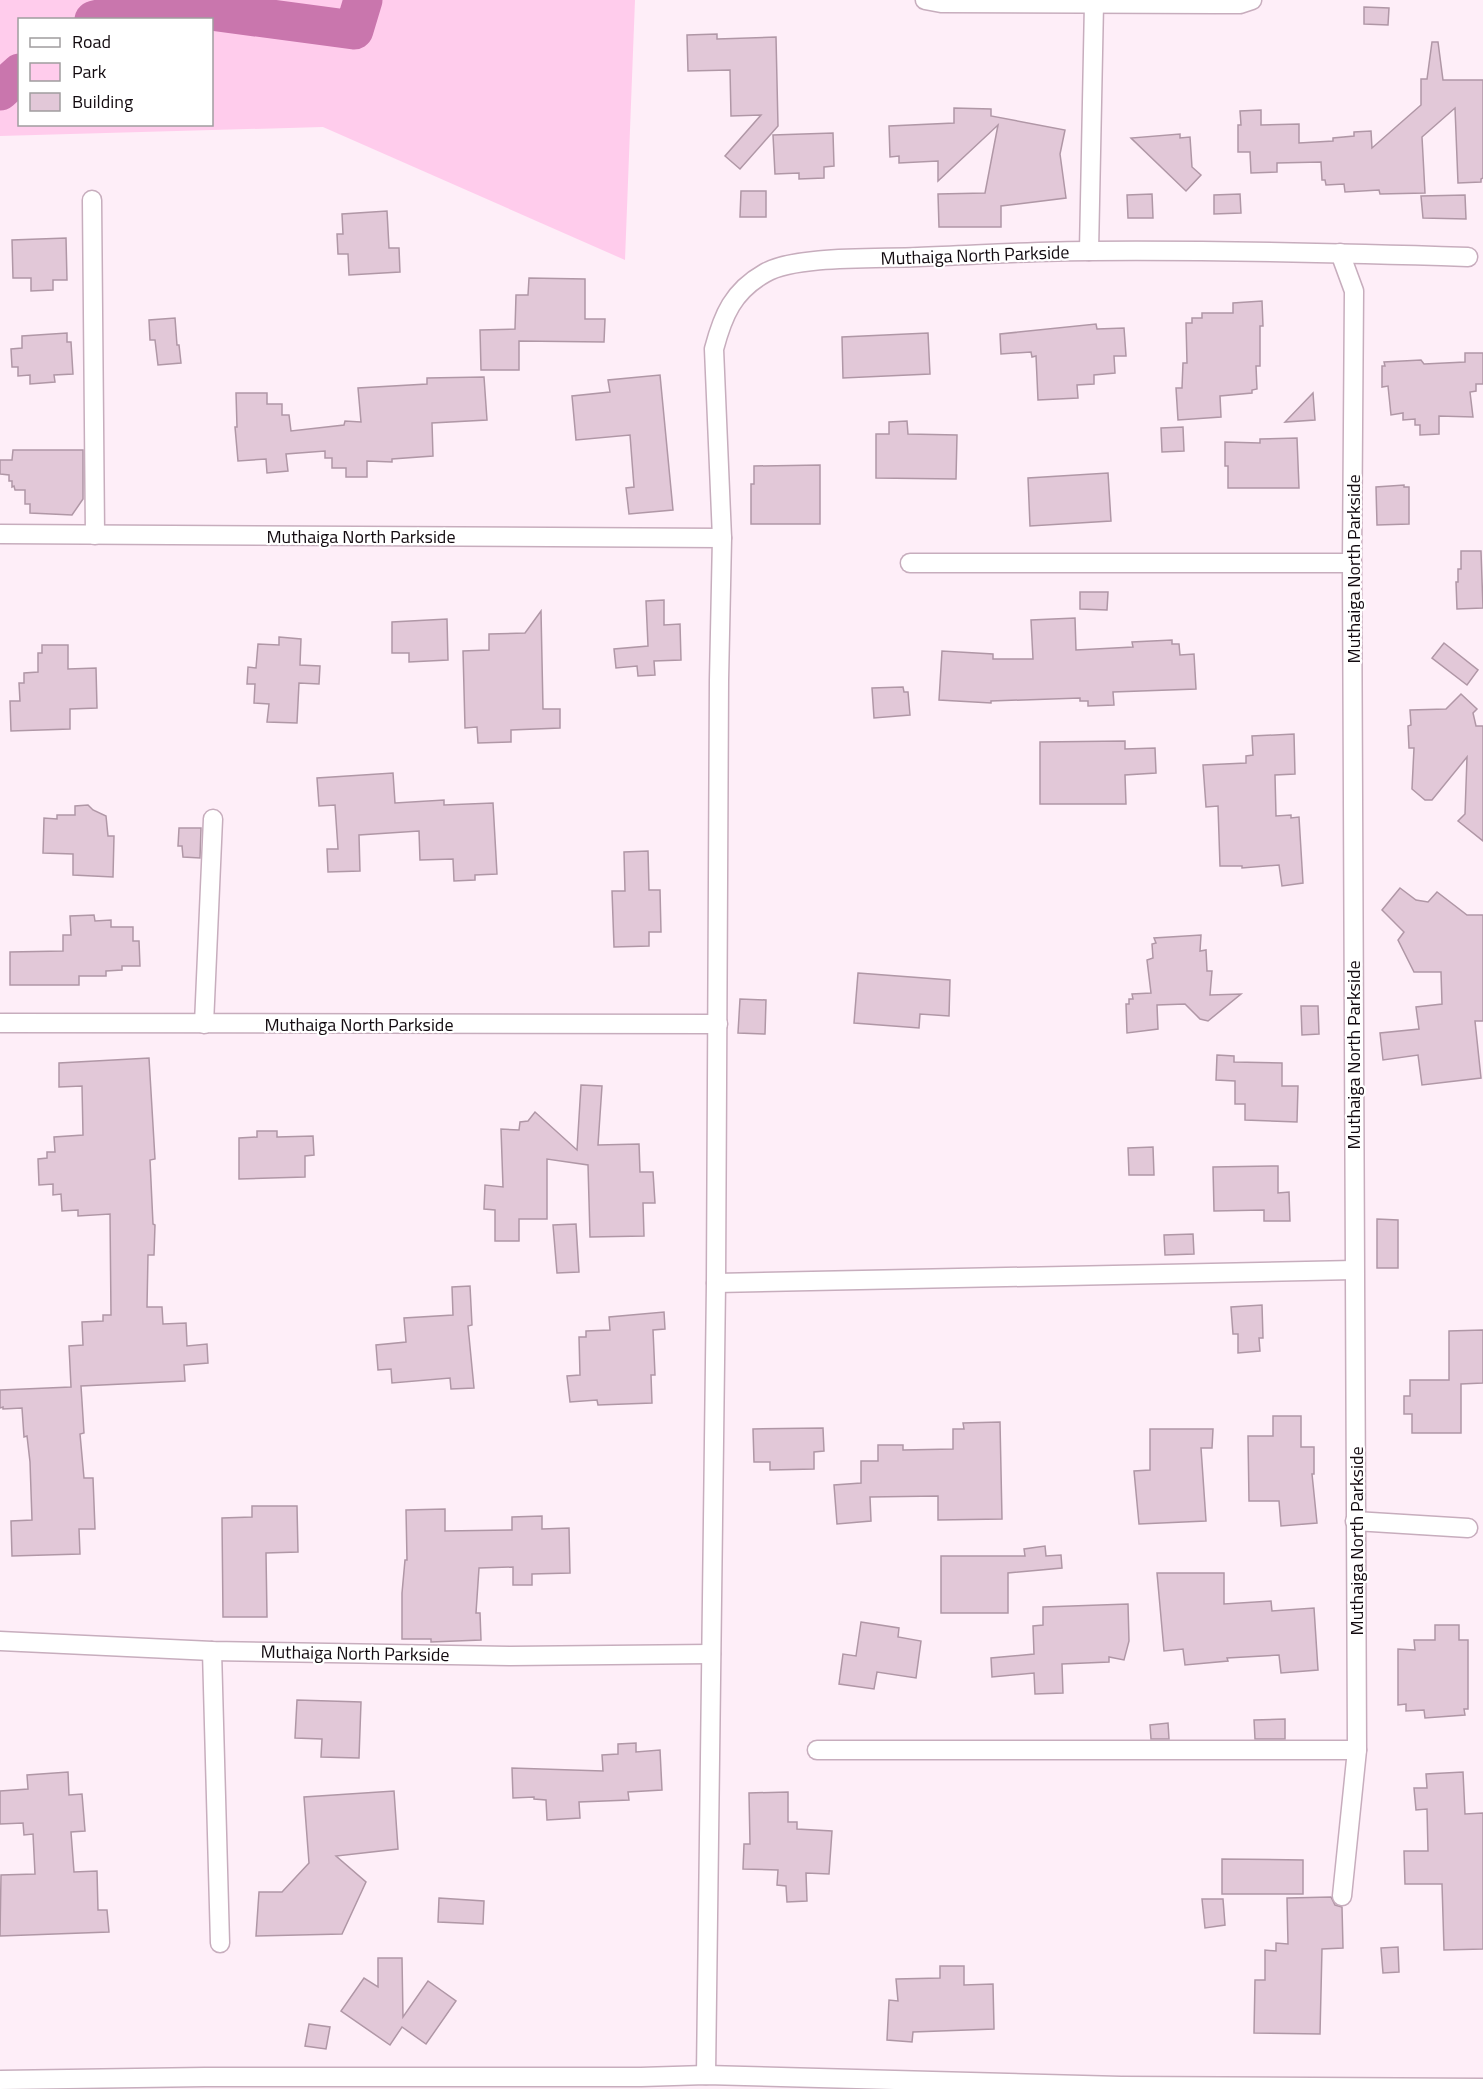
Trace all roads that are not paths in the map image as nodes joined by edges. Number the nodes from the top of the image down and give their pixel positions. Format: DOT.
graph roads {
  1 [pos="925,0"];
  2 [pos="1252,0"];
  3 [pos="1094,3"];
  4 [pos="92,200"];
  5 [pos="1089,251"];
  6 [pos="1340,253"];
  7 [pos="1468,257"];
  8 [pos="0,534"];
  9 [pos="95,535"];
  10 [pos="722,538"];
  11 [pos="910,563"];
  12 [pos="1352,563"];
  13 [pos="213,819"];
  14 [pos="0,1023"];
  15 [pos="204,1024"];
  16 [pos="718,1024"];
  17 [pos="1354,1270"];
  18 [pos="716,1283"];
  19 [pos="1355,1521"];
  20 [pos="1468,1527"];
  21 [pos="0,1641"];
  22 [pos="212,1651"];
  23 [pos="711,1654"];
  24 [pos="818,1750"];
  25 [pos="1357,1750"];
  26 [pos="1342,1896"];
  27 [pos="220,1943"];
  28 [pos="706,2075"];
  29 [pos="0,2080"];
  30 [pos="502,2083"];
  31 [pos="641,2083"];
  32 [pos="1121,2088"];
  33 [pos="1483,2088"];
  1 -- 3 [label="street"];
  2 -- 3 [label="street"];
  3 -- 5 [label="street"];
  4 -- 9 [label="street"];
  5 -- 6 [label="street, Muthaiga North Parkside"];
  5 -- 10 [label="street, Muthaiga North Parkside"];
  6 -- 7 [label="street"];
  6 -- 12 [label="street, Muthaiga North Parkside"];
  8 -- 9 [label="street, Muthaiga North Parkside"];
  9 -- 10 [label="street, Muthaiga North Parkside"];
  10 -- 16 [label="street, Muthaiga North Parkside"];
  11 -- 12 [label="street"];
  12 -- 17 [label="street, Muthaiga North Parkside"];
  13 -- 15 [label="street"];
  14 -- 15 [label="street, Muthaiga North Parkside"];
  15 -- 16 [label="street, Muthaiga North Parkside"];
  16 -- 18 [label="street, Muthaiga North Parkside"];
  17 -- 18 [label="street"];
  17 -- 19 [label="street, Muthaiga North Parkside"];
  18 -- 23 [label="street, Muthaiga North Parkside"];
  19 -- 20 [label="street"];
  19 -- 25 [label="street, Muthaiga North Parkside"];
  21 -- 22 [label="street, Muthaiga North Parkside"];
  22 -- 23 [label="street, Muthaiga North Parkside"];
  22 -- 27 [label="street"];
  23 -- 28 [label="street, Muthaiga North Parkside"];
  24 -- 25 [label="street"];
  25 -- 26 [label="street, Muthaiga North Parkside"];
  28 -- 31 [label="street"];
  28 -- 32 [label="street"];
  29 -- 30 [label="street"];
  30 -- 31 [label="street"];
  32 -- 33 [label="street"];
}
